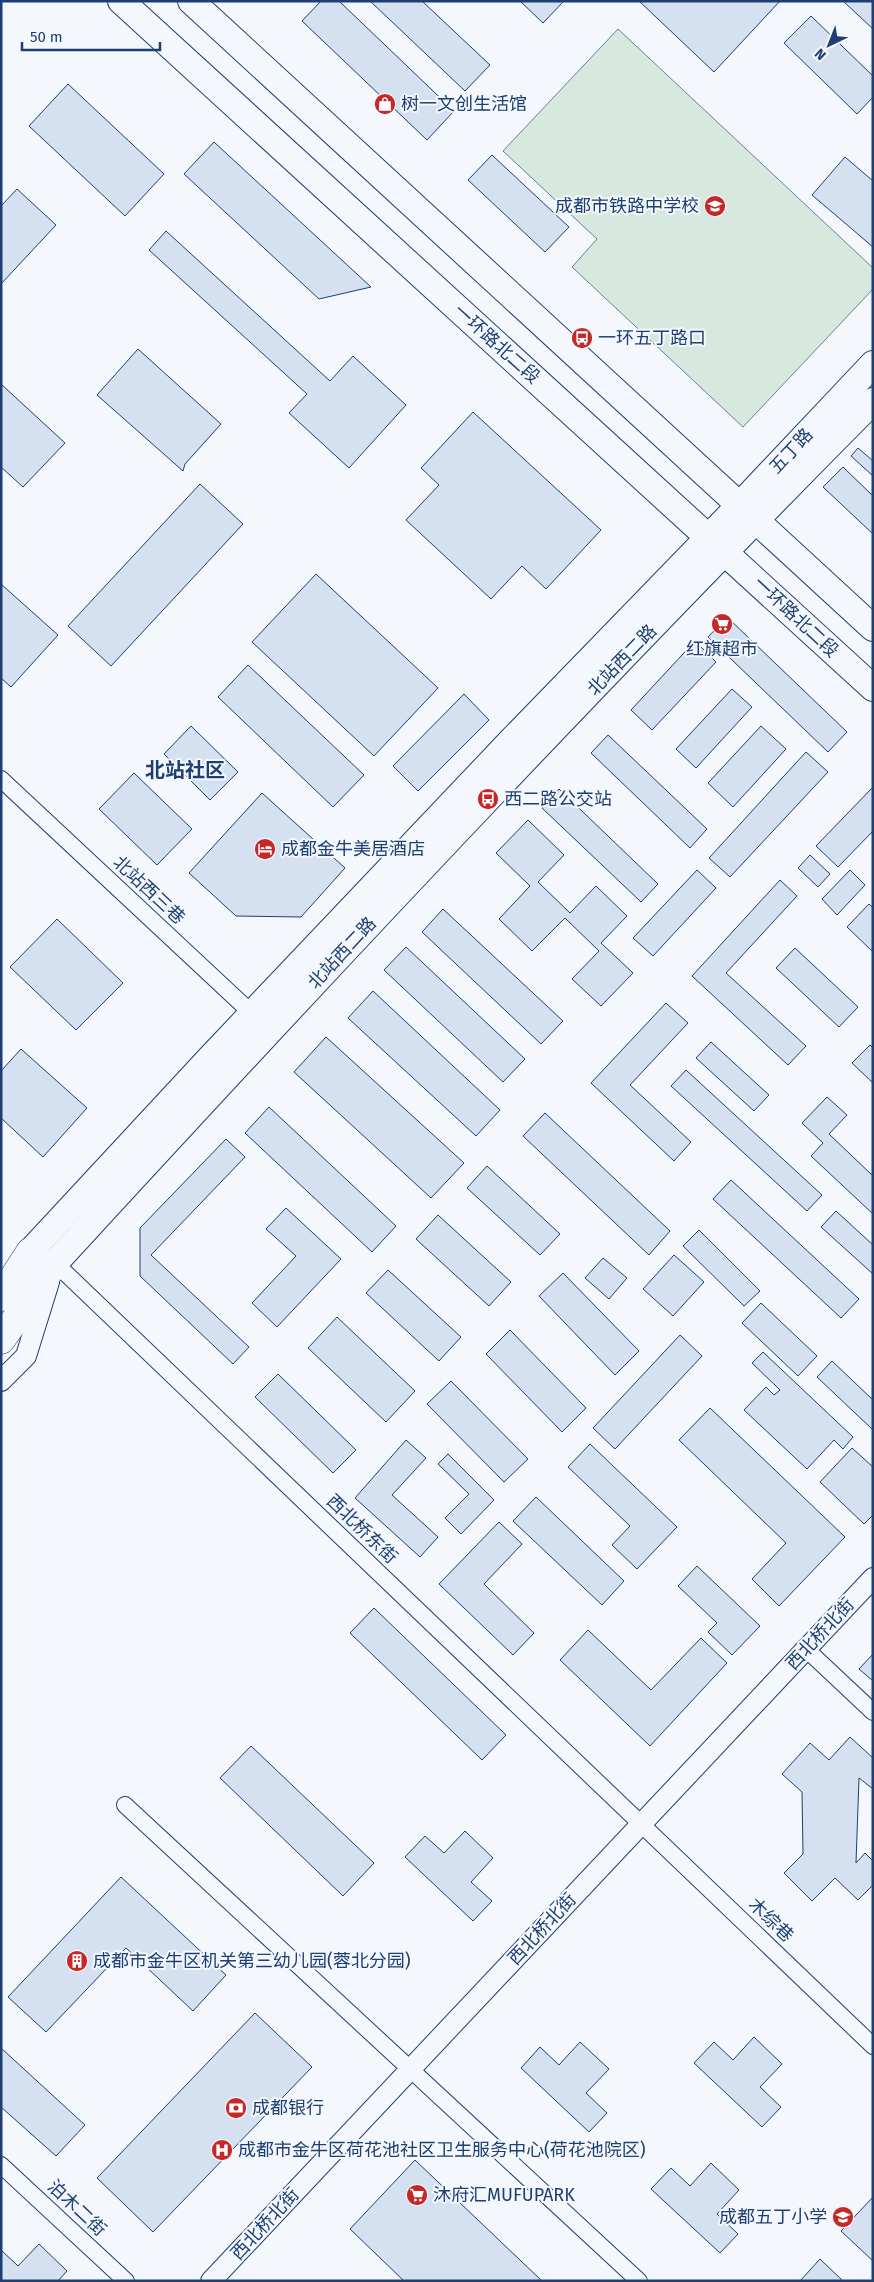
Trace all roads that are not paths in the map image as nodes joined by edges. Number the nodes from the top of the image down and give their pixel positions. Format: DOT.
graph roads {
  1 [pos="121,1"];
  2 [pos="191,1"];
  3 [pos="873,364"];
  4 [pos="873,401"];
  5 [pos="747,513"];
  6 [pos="717,545"];
  7 [pos="873,628"];
  8 [pos="873,688"];
  9 [pos="1,779"];
  10 [pos="261,1022"];
  11 [pos="30,1252"];
  12 [pos="55,1263"];
  13 [pos="1,1282"];
  14 [pos="1,1297"];
  15 [pos="1,1340"];
  16 [pos="1,1381"];
  17 [pos="873,1578"];
  18 [pos="806,1648"];
  19 [pos="873,1712"];
  20 [pos="126,1805"];
  21 [pos="641,1824"];
  22 [pos="873,2046"];
  23 [pos="411,2069"];
  24 [pos="1,2165"];
  25 [pos="126,2281"];
  26 [pos="211,2281"];
  27 [pos="639,2281"];
  1 -- 6 [label="main road, 一环路北二段"];
  2 -- 5 [label="main road"];
  3 -- 5 [label="main road, 五丁路"];
  4 -- 5 [label="main road, 五丁路"];
  5 -- 6 [label="main road, 五丁路"];
  5 -- 7 [label="main road"];
  6 -- 8 [label="main road, 一环路北二段"];
  6 -- 10 [label="main road, 北站西二路"];
  9 -- 10 [label="street, 北站西三巷"];
  10 -- 11 [label="main road, 北站西二路"];
  10 -- 12 [label="main road, 北站西二路"];
  11 -- 13 [label="street, 北站西二路"];
  11 -- 14 [label="highway"];
  12 -- 15 [label="highway"];
  12 -- 16 [label="street, 北站西二路"];
  12 -- 21 [label="street, 西北桥东街"];
  17 -- 18 [label="street, 西北桥北街"];
  18 -- 19 [label="street"];
  18 -- 21 [label="street, 西北桥北街"];
  20 -- 23 [label="street"];
  21 -- 22 [label="street, 木综巷"];
  21 -- 23 [label="street, 西北桥北街"];
  23 -- 26 [label="street, 西北桥北街"];
  23 -- 27 [label="street"];
  24 -- 25 [label="street, 泊木二街"];
}
